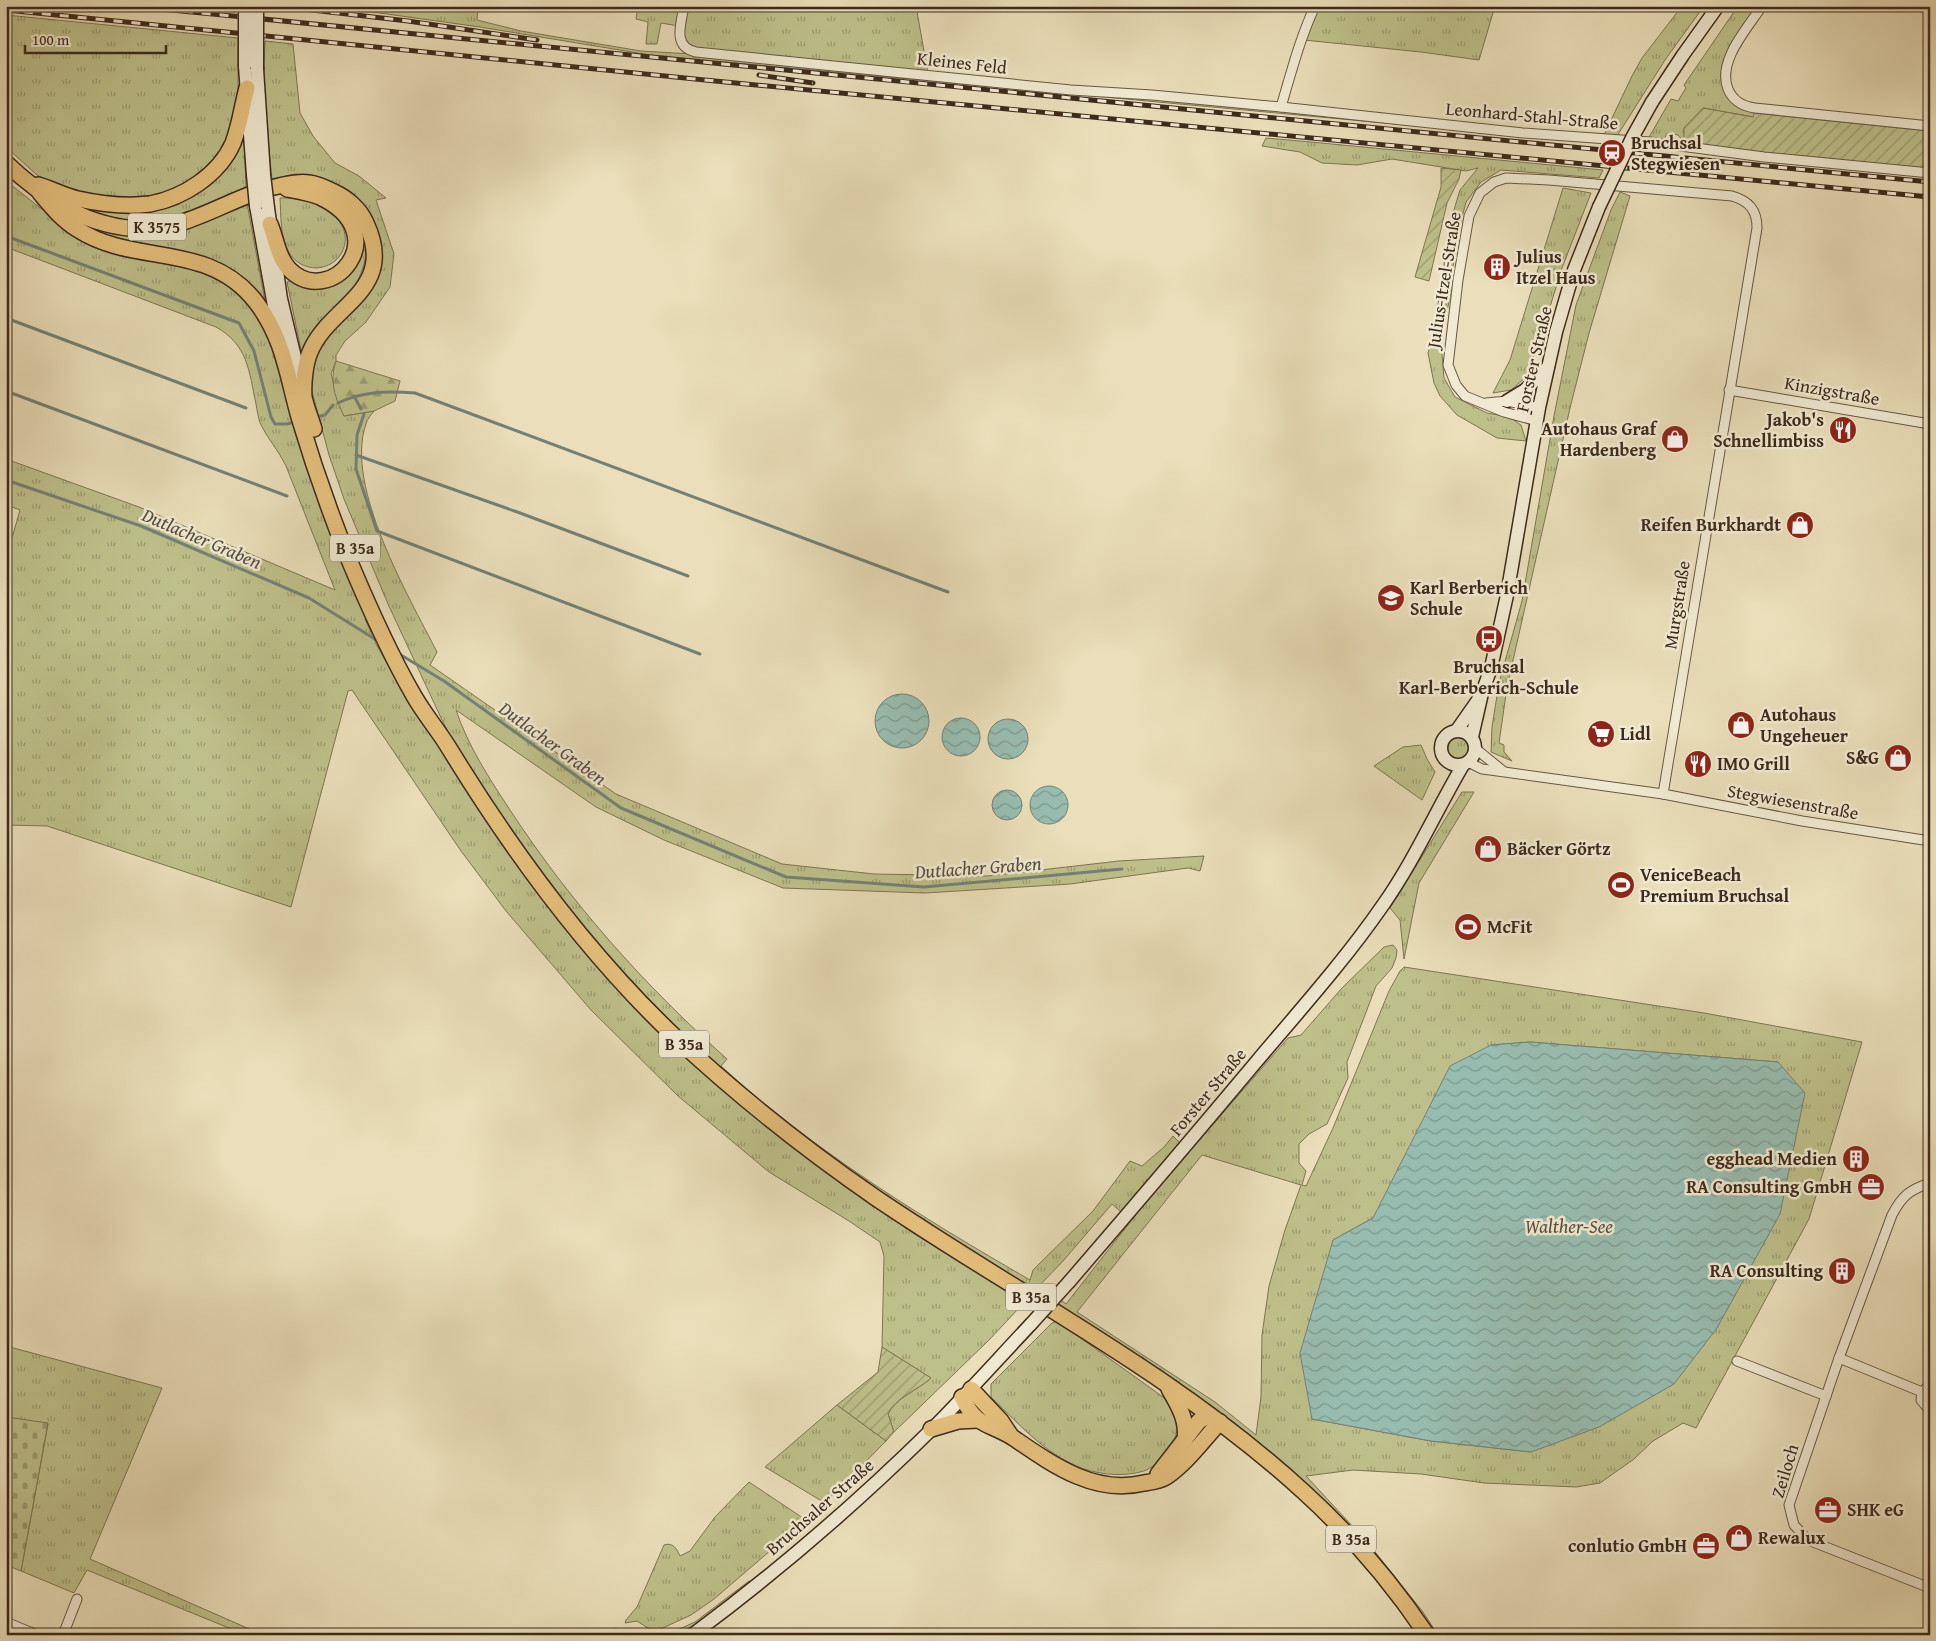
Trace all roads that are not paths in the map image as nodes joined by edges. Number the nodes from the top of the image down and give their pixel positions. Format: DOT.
graph roads {
  1 [pos="245,6"];
  2 [pos="256,6"];
  3 [pos="684,6"];
  4 [pos="1316,6"];
  5 [pos="1718,6"];
  6 [pos="1762,6"];
  7 [pos="251,68"];
  8 [pos="247,88"];
  9 [pos="1281,107"];
  10 [pos="1930,126"];
  11 [pos="6,163"];
  12 [pos="1930,173"];
  13 [pos="258,175"];
  14 [pos="25,181"];
  15 [pos="276,186"];
  16 [pos="40,193"];
  17 [pos="1732,196"];
  18 [pos="262,207"];
  19 [pos="270,224"];
  20 [pos="280,343"];
  21 [pos="1548,367"];
  22 [pos="1729,390"];
  23 [pos="1507,401"];
  24 [pos="1486,403"];
  25 [pos="303,406"];
  26 [pos="1538,414"];
  27 [pos="1930,424"];
  28 [pos="315,452"];
  29 [pos="1482,693"];
  30 [pos="1457,730"];
  31 [pos="444,739"];
  32 [pos="1474,743"];
  33 [pos="1447,761"];
  34 [pos="1465,764"];
  35 [pos="1503,771"];
  36 [pos="1662,794"];
  37 [pos="1443,798"];
  38 [pos="1930,841"];
  39 [pos="1930,1183"];
  40 [pos="1839,1358"];
  41 [pos="1737,1361"];
  42 [pos="1167,1386"];
  43 [pos="1926,1389"];
  44 [pos="967,1393"];
  45 [pos="1826,1396"];
  46 [pos="1930,1408"];
  47 [pos="1214,1419"];
  48 [pos="978,1420"];
  49 [pos="931,1429"];
  50 [pos="1012,1437"];
  51 [pos="1185,1440"];
  52 [pos="1147,1483"];
  53 [pos="1930,1588"];
  54 [pos="77,1599"];
  55 [pos="6,1622"];
  56 [pos="38,1635"];
  57 [pos="63,1635"];
  58 [pos="692,1635"];
  59 [pos="1427,1635"];
  1 -- 7 [label="street, B 35a, bridge"];
  2 -- 7 [label="street, B 35a, bridge"];
  3 -- 9 [label="street, Kleines Feld"];
  4 -- 9 [label="street"];
  5 -- 21 [label="street, Forster Straße, bridge"];
  6 -- 10 [label="street"];
  7 -- 8 [label="street, B 35a"];
  7 -- 13 [label="street, B 35a"];
  8 -- 13 [label="street, B 35a"];
  8 -- 14 [label="main road"];
  9 -- 12 [label="street, Leonhard-Stahl-Straße"];
  11 -- 14 [label="main road, K 3575"];
  13 -- 18 [label="street, B 35a, bridge"];
  14 -- 16 [label="main road, K 3575"];
  15 -- 16 [label="main road, K 3575"];
  15 -- 19 [label="main road"];
  15 -- 25 [label="main road"];
  16 -- 20 [label="main road"];
  17 -- 22 [label="street, Murgstraße"];
  17 -- 24 [label="street, Julius-Itzel-Straße"];
  18 -- 19 [label="street, B 35a"];
  18 -- 20 [label="street, B 35a"];
  19 -- 25 [label="street, B 35a"];
  20 -- 25 [label="main road, B 35a"];
  21 -- 23 [label="street"];
  21 -- 26 [label="street, Forster Straße"];
  22 -- 27 [label="street, Kinzigstraße"];
  22 -- 36 [label="street, Murgstraße"];
  23 -- 24 [label="street, Julius-Itzel-Straße"];
  23 -- 26 [label="street, Julius-Itzel-Straße"];
  24 -- 26 [label="street, Julius-Itzel-Straße"];
  25 -- 28 [label="main road, B 35a"];
  26 -- 29 [label="street, Forster Straße"];
  28 -- 31 [label="main road, B 35a"];
  28 -- 31 [label="main road, B 35a"];
  29 -- 30 [label="street, Forster Straße"];
  29 -- 32 [label="street, Forster Straße"];
  30 -- 32 [label="street"];
  30 -- 33 [label="street"];
  31 -- 42 [label="main road, B 35a"];
  32 -- 34 [label="street"];
  32 -- 35 [label="street"];
  33 -- 34 [label="street"];
  33 -- 37 [label="street, Forster Straße"];
  34 -- 35 [label="street, Stegwiesenstraße"];
  34 -- 37 [label="street, Forster Straße"];
  35 -- 36 [label="street, Stegwiesenstraße"];
  36 -- 38 [label="street, Stegwiesenstraße"];
  37 -- 44 [label="street, Forster Straße, bridge"];
  39 -- 40 [label="street, Zeiloch"];
  40 -- 43 [label="street"];
  40 -- 45 [label="street, Zeiloch"];
  41 -- 45 [label="street"];
  42 -- 47 [label="main road, B 35a"];
  42 -- 51 [label="main road"];
  43 -- 46 [label="street"];
  44 -- 48 [label="main road"];
  44 -- 49 [label="street, Bruchsaler Straße"];
  44 -- 50 [label="main road"];
  45 -- 53 [label="street, Zeiloch"];
  47 -- 51 [label="main road"];
  47 -- 52 [label="main road"];
  47 -- 59 [label="main road, B 35a"];
  48 -- 49 [label="main road"];
  48 -- 50 [label="main road"];
  49 -- 58 [label="street, Bruchsaler Straße"];
  50 -- 52 [label="main road"];
  51 -- 52 [label="main road"];
  54 -- 57 [label="street"];
  55 -- 56 [label="street"];
}
